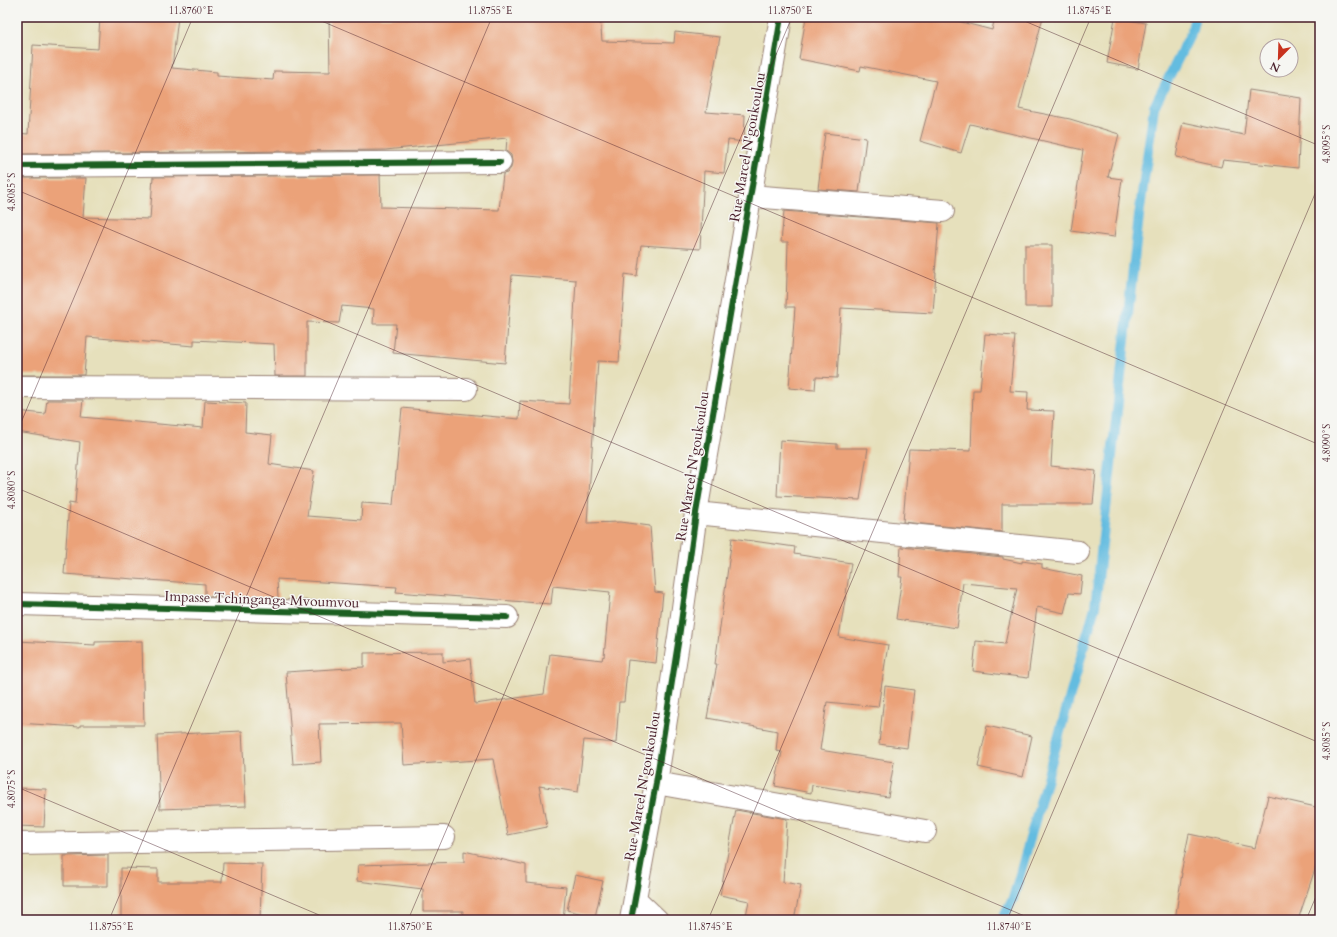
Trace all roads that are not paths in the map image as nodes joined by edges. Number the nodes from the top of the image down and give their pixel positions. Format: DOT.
graph roads {
  1 [pos="781,17"];
  2 [pos="500,162"];
  3 [pos="17,166"];
  4 [pos="751,196"];
  5 [pos="943,211"];
  6 [pos="17,387"];
  7 [pos="466,389"];
  8 [pos="696,513"];
  9 [pos="1078,552"];
  10 [pos="17,604"];
  11 [pos="507,618"];
  12 [pos="656,783"];
  13 [pos="925,831"];
  14 [pos="444,837"];
  15 [pos="17,844"];
  16 [pos="633,910"];
  17 [pos="657,920"];
  1 -- 4 [label="street, Rue Marcel N'goukoulou"];
  2 -- 3 [label="street"];
  4 -- 5 [label="street"];
  4 -- 8 [label="street, Rue Marcel N'goukoulou"];
  6 -- 7 [label="street"];
  8 -- 9 [label="street"];
  8 -- 12 [label="street, Rue Marcel N'goukoulou"];
  10 -- 11 [label="street, Impasse Tchinganga Mvoumvou"];
  12 -- 13 [label="street"];
  12 -- 16 [label="street, Rue Marcel N'goukoulou"];
  14 -- 15 [label="street"];
  16 -- 17 [label="street"];
}
